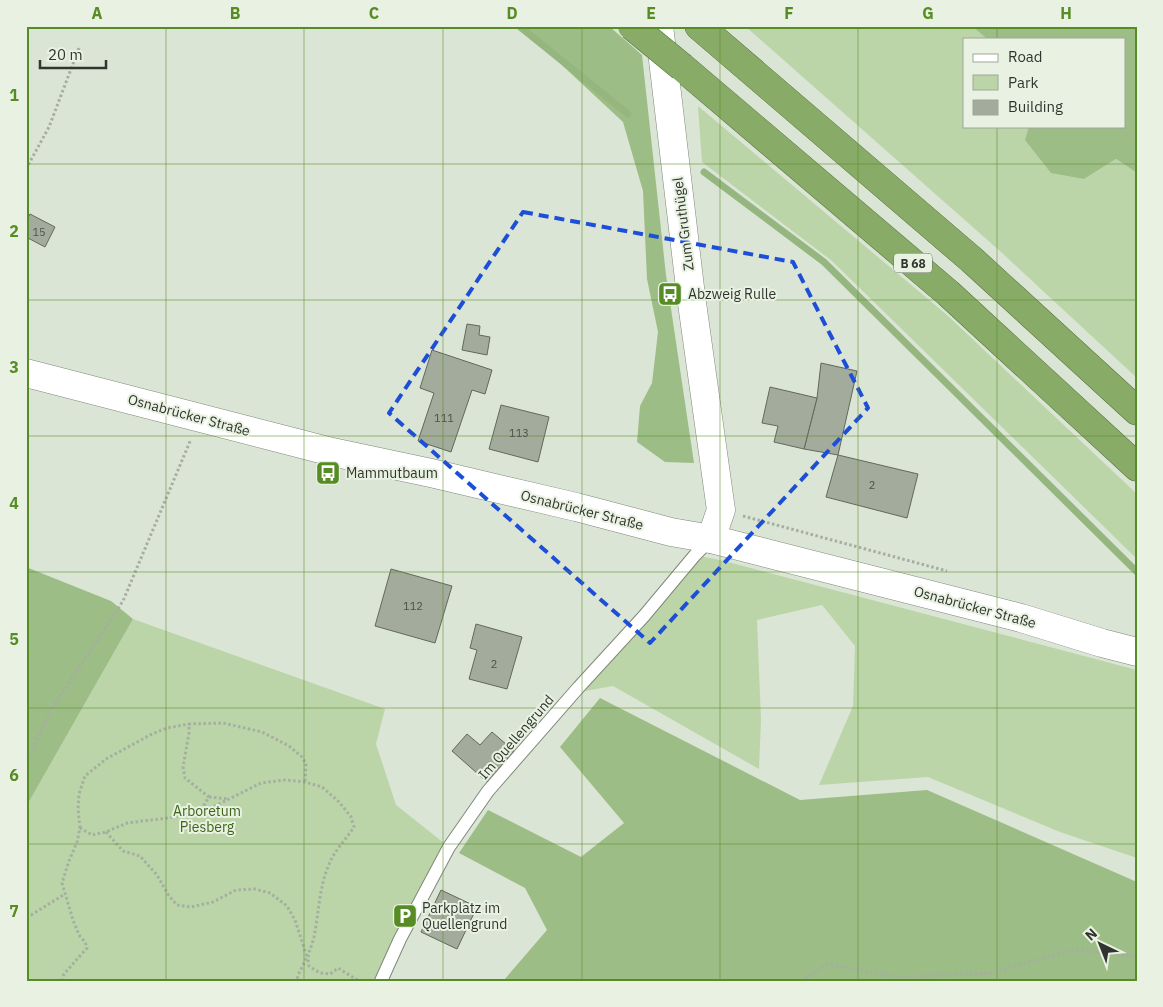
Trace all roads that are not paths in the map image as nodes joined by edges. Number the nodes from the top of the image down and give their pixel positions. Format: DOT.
graph roads {
  1 [pos="632,26"];
  2 [pos="659,26"];
  3 [pos="699,26"];
  4 [pos="26,373"];
  5 [pos="1137,411"];
  6 [pos="1137,467"];
  7 [pos="711,539"];
  8 [pos="1137,652"];
  9 [pos="381,981"];
  1 -- 6 [label="highway, B 68, bridge"];
  2 -- 7 [label="street, Zum Gruthügel"];
  3 -- 5 [label="highway"];
  4 -- 7 [label="street, Osnabrücker Straße"];
  7 -- 8 [label="street, Osnabrücker Straße"];
  7 -- 9 [label="lane, Im Quellengrund"];
}
